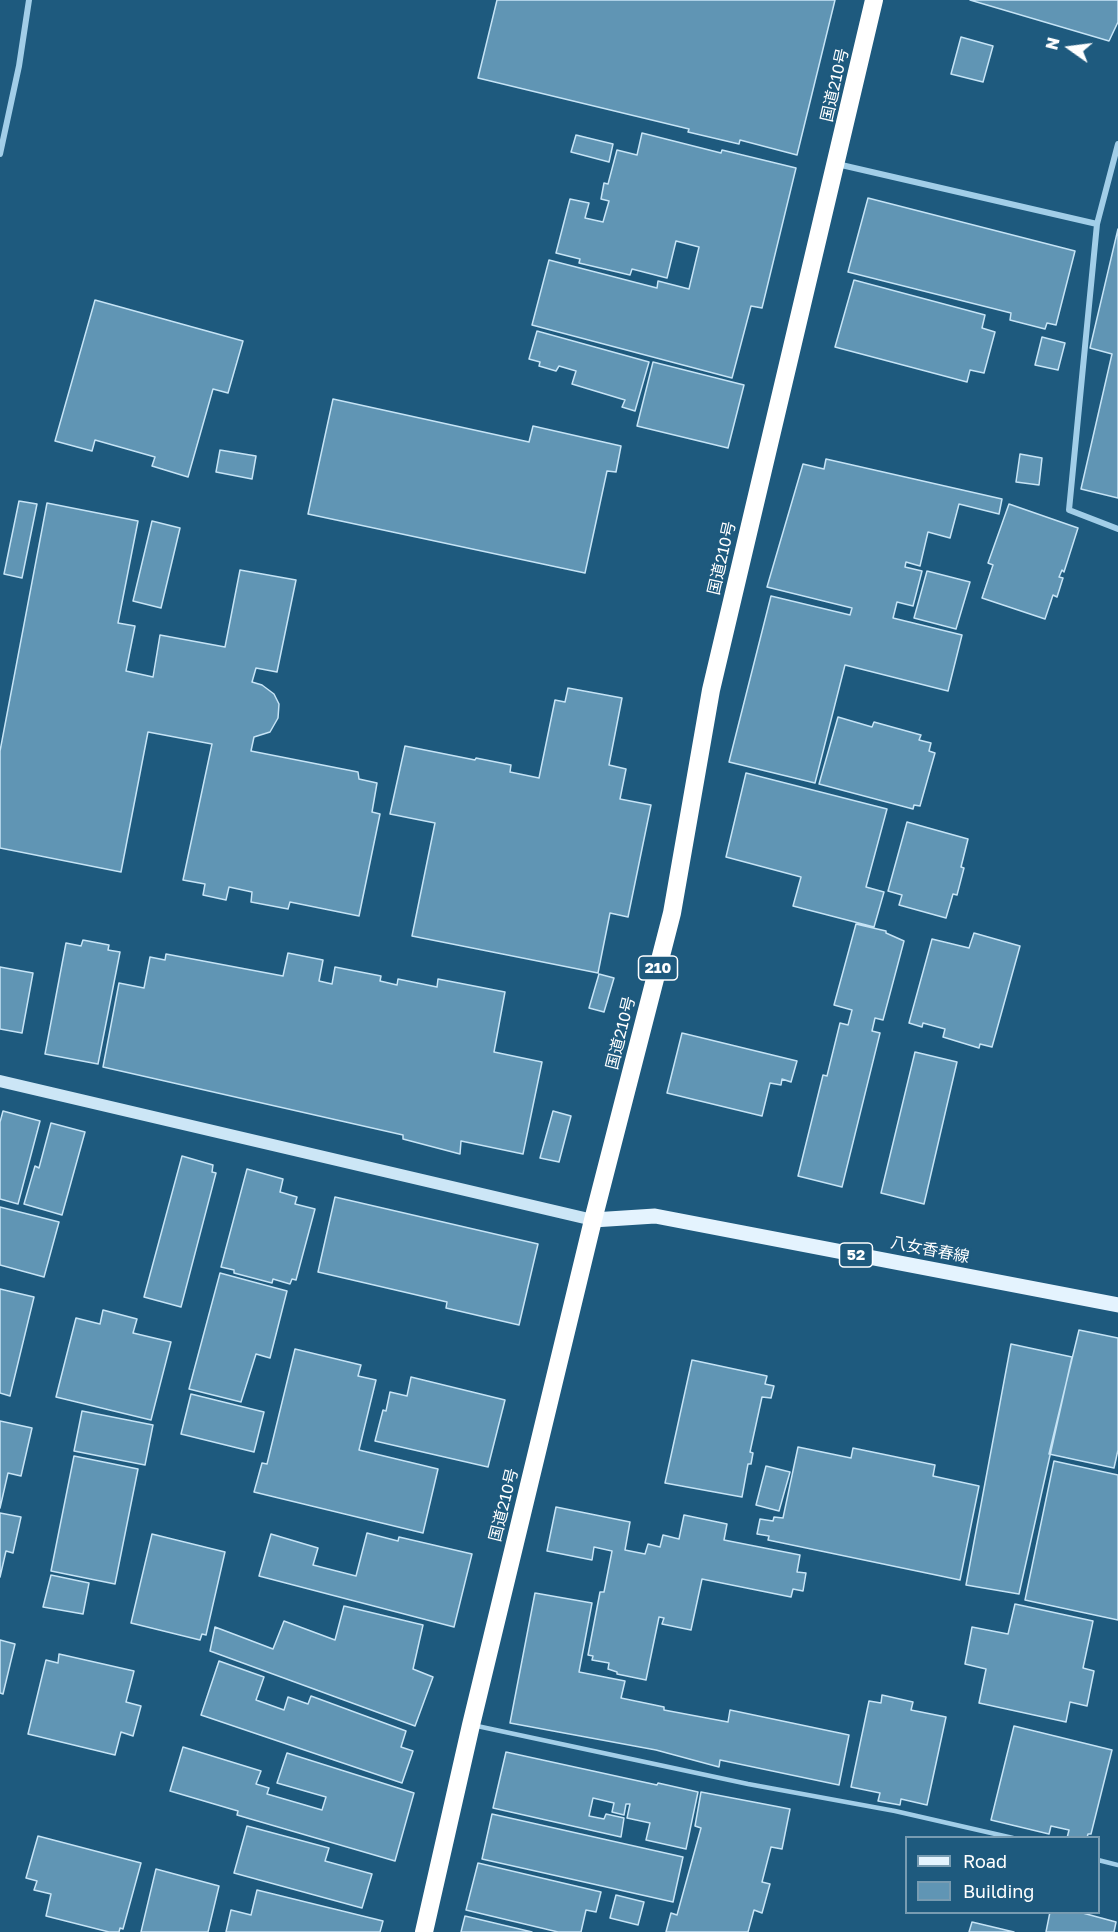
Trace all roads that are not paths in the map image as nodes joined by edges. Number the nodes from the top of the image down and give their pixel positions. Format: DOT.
graph roads {
  1 [pos="28,0"];
  2 [pos="874,0"];
  3 [pos="1118,144"];
  4 [pos="0,154"];
  5 [pos="836,164"];
  6 [pos="1097,224"];
  7 [pos="1118,529"];
  8 [pos="0,1081"];
  9 [pos="593,1220"];
  10 [pos="1118,1305"];
  11 [pos="471,1725"];
  12 [pos="1005,1836"];
  13 [pos="1100,1860"];
  14 [pos="1118,1865"];
  15 [pos="424,1932"];
  1 -- 4 [label="street"];
  2 -- 5 [label="highway, 国道210号 / 210"];
  3 -- 6 [label="street"];
  5 -- 6 [label="street"];
  5 -- 9 [label="highway, 国道210号 / 210"];
  6 -- 7 [label="street"];
  8 -- 9 [label="street"];
  9 -- 10 [label="main road, 八女香春線 / 52"];
  9 -- 11 [label="highway, 国道210号 / 210"];
  11 -- 12 [label="lane"];
  11 -- 15 [label="highway, 国道210号 / 210"];
  13 -- 14 [label="lane"];
}
